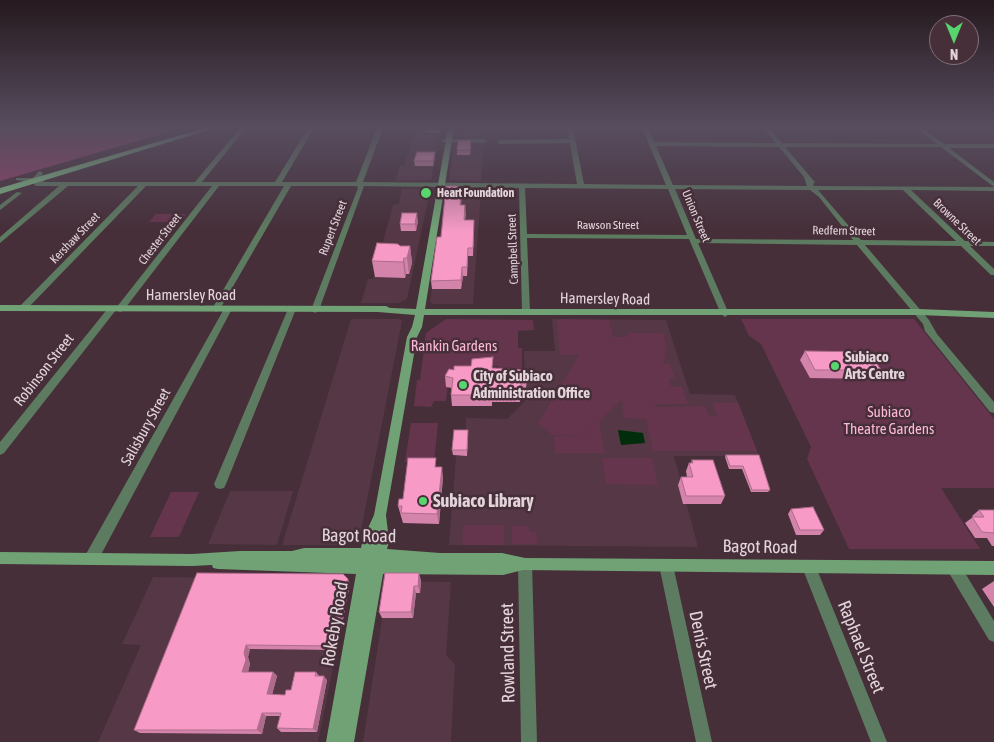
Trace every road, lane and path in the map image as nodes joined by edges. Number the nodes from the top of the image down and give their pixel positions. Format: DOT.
graph roads {
  1 [pos="84,163"];
  2 [pos="89,163"];
  3 [pos="215,163"];
  4 [pos="290,163"];
  5 [pos="366,163"];
  6 [pos="443,163"];
  7 [pos="576,163"];
  8 [pos="660,163"];
  9 [pos="794,163"];
  10 [pos="963,163"];
  11 [pos="38,177"];
  12 [pos="67,183"];
  13 [pos="144,184"];
  14 [pos="197,184"];
  15 [pos="217,184"];
  16 [pos="277,184"];
  17 [pos="288,184"];
  18 [pos="0,185"];
  19 [pos="360,185"];
  20 [pos="439,185"];
  21 [pos="522,186"];
  22 [pos="581,186"];
  23 [pos="670,186"];
  24 [pos="994,187"];
  25 [pos="904,188"];
  26 [pos="815,189"];
  27 [pos="0,191"];
  28 [pos="19,193"];
  29 [pos="0,208"];
  30 [pos="523,236"];
  31 [pos="693,239"];
  32 [pos="0,241"];
  33 [pos="859,242"];
  34 [pos="962,243"];
  35 [pos="994,244"];
  36 [pos="994,273"];
  37 [pos="0,308"];
  38 [pos="23,308"];
  39 [pos="116,309"];
  40 [pos="222,309"];
  41 [pos="292,310"];
  42 [pos="315,310"];
  43 [pos="417,311"];
  44 [pos="526,312"];
  45 [pos="725,314"];
  46 [pos="917,314"];
  47 [pos="994,315"];
  48 [pos="994,409"];
  49 [pos="0,450"];
  50 [pos="220,484"];
  51 [pos="0,558"];
  52 [pos="90,559"];
  53 [pos="372,561"];
  54 [pos="525,564"];
  55 [pos="666,565"];
  56 [pos="809,567"];
  57 [pos="954,568"];
  58 [pos="994,568"];
  59 [pos="994,635"];
  60 [pos="334,742"];
  61 [pos="346,742"];
  62 [pos="529,742"];
  63 [pos="704,742"];
  64 [pos="879,742"];
  1 -- 11 [label="main road"];
  2 -- 11 [label="main road"];
  3 -- 14 [label="street"];
  4 -- 16 [label="street"];
  5 -- 19 [label="street, Rupert Street"];
  6 -- 20 [label="main road, Rokeby Road"];
  7 -- 22 [label="street"];
  8 -- 23 [label="street, Union Street"];
  9 -- 26 [label="street"];
  10 -- 24 [label="street"];
  11 -- 12 [label="street"];
  11 -- 18 [label="main road"];
  11 -- 27 [label="main road"];
  12 -- 13 [label="street"];
  12 -- 32 [label="street"];
  13 -- 14 [label="street"];
  13 -- 38 [label="street, Kershaw Street"];
  14 -- 15 [label="street"];
  15 -- 16 [label="street"];
  15 -- 39 [label="street, Chester Street"];
  16 -- 17 [label="street"];
  17 -- 19 [label="street"];
  17 -- 40 [label="street, Salisbury Street"];
  19 -- 20 [label="street"];
  19 -- 42 [label="street, Rupert Street"];
  20 -- 21 [label="street"];
  20 -- 43 [label="main road, Rokeby Road"];
  21 -- 22 [label="street"];
  21 -- 30 [label="street, Campbell Street"];
  22 -- 23 [label="street"];
  23 -- 26 [label="street"];
  23 -- 31 [label="street, Union Street"];
  24 -- 25 [label="street"];
  25 -- 26 [label="street"];
  25 -- 34 [label="street, Browne Street"];
  26 -- 33 [label="street"];
  28 -- 29 [label="street"];
  30 -- 31 [label="street, Rawson Street"];
  30 -- 44 [label="street, Campbell Street"];
  31 -- 33 [label="street, Redfern Street"];
  31 -- 45 [label="street, Union Street"];
  33 -- 34 [label="street, Redfern Street"];
  33 -- 46 [label="street"];
  34 -- 35 [label="street, Redfern Street"];
  34 -- 36 [label="street, Browne Street"];
  37 -- 38 [label="main road, Hamersley Road"];
  38 -- 39 [label="main road, Hamersley Road"];
  39 -- 40 [label="main road, Hamersley Road"];
  39 -- 49 [label="street, Robinson Street"];
  40 -- 41 [label="main road, Hamersley Road"];
  40 -- 52 [label="street, Salisbury Street"];
  41 -- 42 [label="main road, Hamersley Road"];
  41 -- 50 [label="street"];
  42 -- 43 [label="main road, Hamersley Road"];
  43 -- 44 [label="main road, Hamersley Road"];
  43 -- 53 [label="main road, Rokeby Road"];
  44 -- 45 [label="main road, Hamersley Road"];
  45 -- 46 [label="main road, Hamersley Road"];
  46 -- 47 [label="main road, Hamersley Road"];
  46 -- 48 [label="street"];
  51 -- 52 [label="main road, Bagot Road"];
  52 -- 53 [label="main road, Bagot Road"];
  53 -- 54 [label="main road, Bagot Road"];
  53 -- 60 [label="main road, Rokeby Road"];
  53 -- 61 [label="main road, Rokeby Road"];
  54 -- 55 [label="main road, Bagot Road"];
  54 -- 62 [label="street, Rowland Street"];
  55 -- 56 [label="main road, Bagot Road"];
  55 -- 63 [label="street, Denis Street"];
  56 -- 57 [label="main road, Bagot Road"];
  56 -- 64 [label="street, Raphael Street"];
  57 -- 58 [label="main road, Bagot Road"];
  57 -- 59 [label="street"];
}
